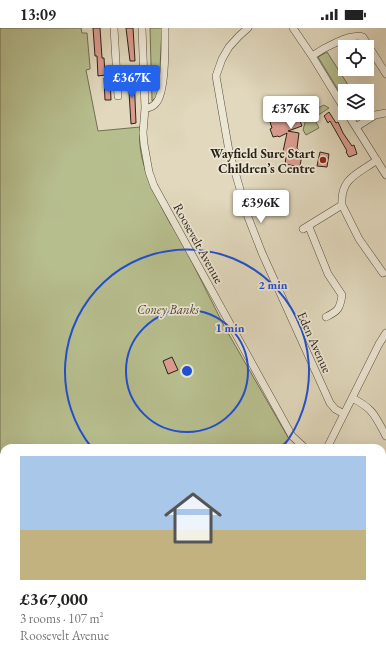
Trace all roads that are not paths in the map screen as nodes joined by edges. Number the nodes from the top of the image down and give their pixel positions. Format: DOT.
graph roads {
  1 [pos="114,28"];
  2 [pos="142,28"];
  3 [pos="165,28"];
  4 [pos="248,28"];
  5 [pos="292,28"];
  6 [pos="312,56"];
  7 [pos="143,69"];
  8 [pos="116,72"];
  9 [pos="386,74"];
  10 [pos="118,96"];
  11 [pos="338,99"];
  12 [pos="145,108"];
  13 [pos="386,112"];
  14 [pos="352,120"];
  15 [pos="356,127"];
  16 [pos="377,160"];
  17 [pos="386,175"];
  18 [pos="342,205"];
  19 [pos="383,274"];
  20 [pos="326,317"];
  21 [pos="386,333"];
  22 [pos="352,398"];
  23 [pos="344,414"];
  24 [pos="386,436"];
  25 [pos="301,444"];
  26 [pos="329,444"];
  1 -- 8 [label="street"];
  2 -- 7 [label="street, Roosevelt Avenue"];
  3 -- 12 [label="street"];
  4 -- 23 [label="street, Eden Avenue"];
  5 -- 6 [label="street"];
  6 -- 9 [label="street"];
  6 -- 11 [label="street"];
  7 -- 8 [label="street"];
  7 -- 12 [label="street, Roosevelt Avenue"];
  8 -- 10 [label="street"];
  12 -- 25 [label="street, Roosevelt Avenue"];
  13 -- 15 [label="street"];
  14 -- 15 [label="street"];
  15 -- 16 [label="street"];
  16 -- 17 [label="street"];
  16 -- 18 [label="street"];
  18 -- 19 [label="street"];
  18 -- 20 [label="street"];
  21 -- 22 [label="street"];
  22 -- 23 [label="street"];
  22 -- 24 [label="street"];
  23 -- 26 [label="street"];
}
